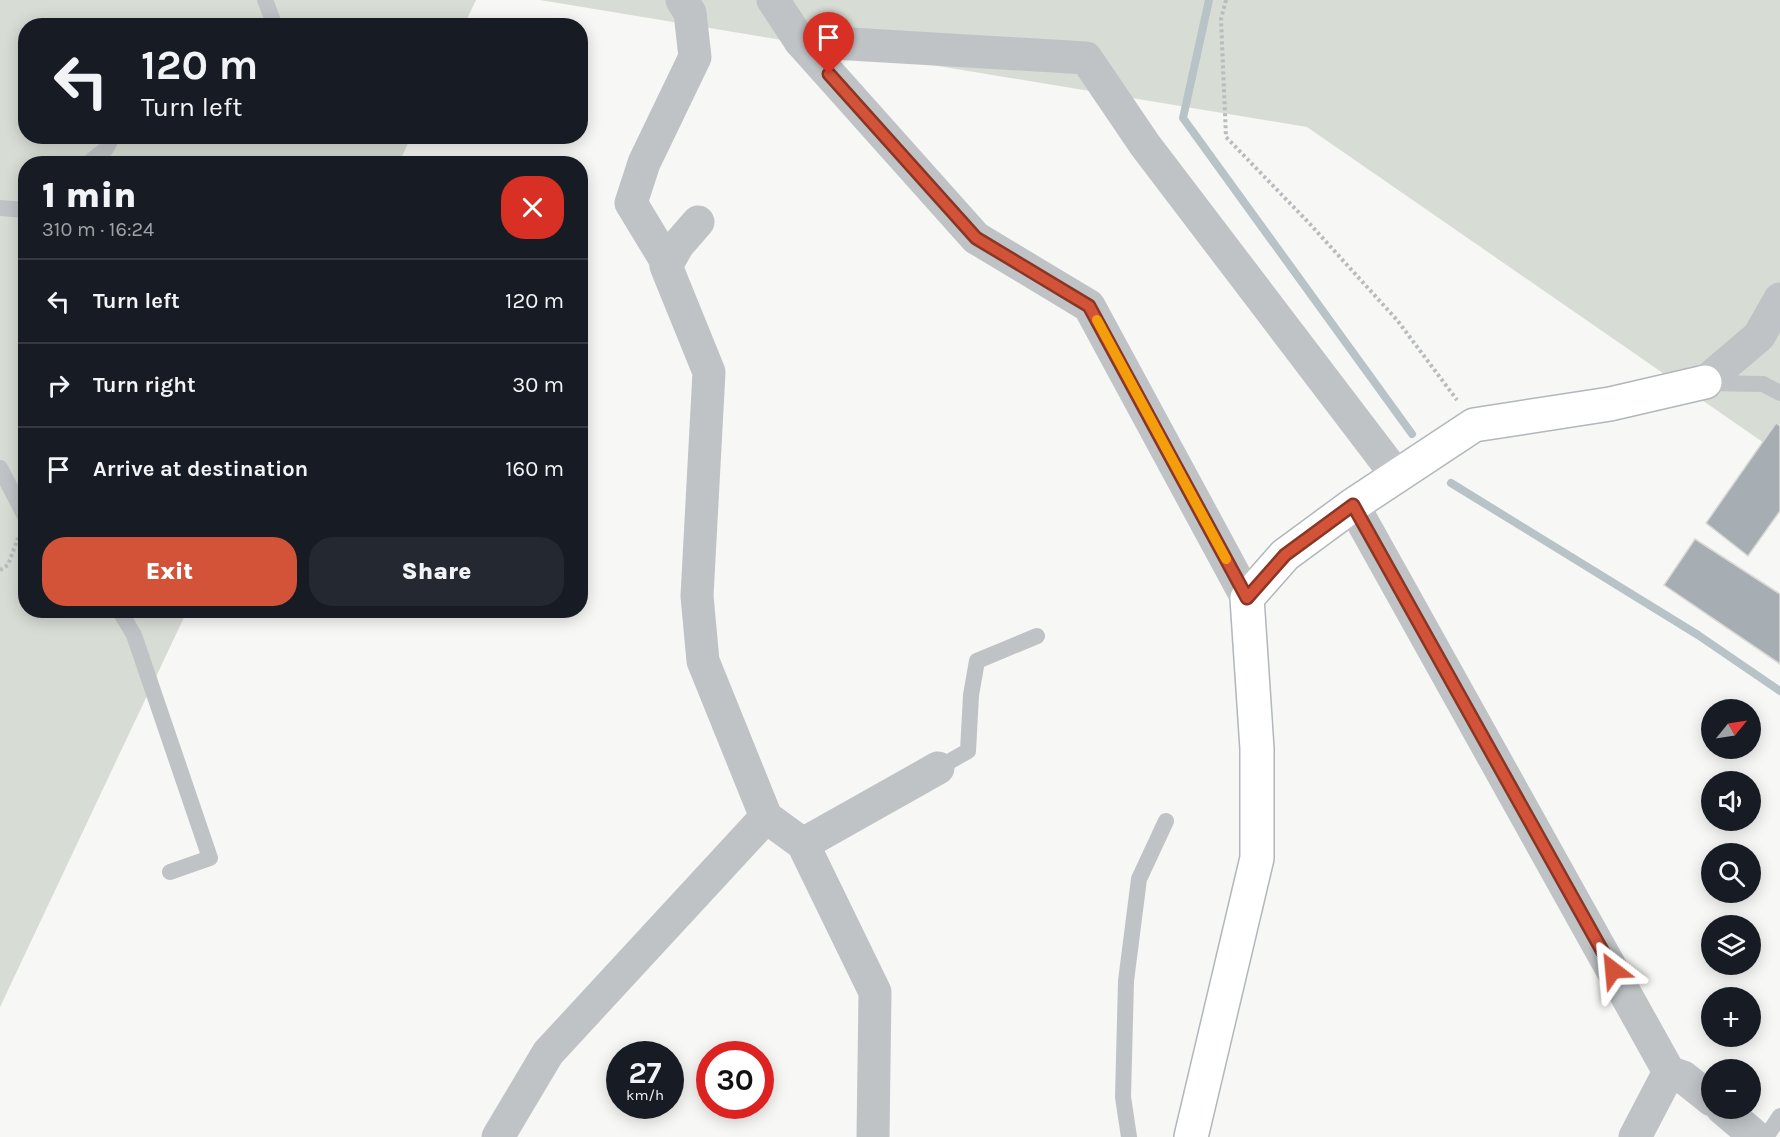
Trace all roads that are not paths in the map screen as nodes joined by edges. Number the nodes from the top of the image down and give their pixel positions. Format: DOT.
graph roads {
  1 [pos="265,0"];
  2 [pos="682,0"];
  3 [pos="772,0"];
  4 [pos="272,18"];
  5 [pos="800,41"];
  6 [pos="108,144"];
  7 [pos="97,156"];
  8 [pos="0,208"];
  9 [pos="18,209"];
  10 [pos="698,222"];
  11 [pos="668,264"];
  12 [pos="1780,299"];
  13 [pos="1705,382"];
  14 [pos="1780,393"];
  15 [pos="0,468"];
  16 [pos="1397,476"];
  17 [pos="1353,505"];
  18 [pos="18,509"];
  19 [pos="1247,598"];
  20 [pos="123,618"];
  21 [pos="1037,636"];
  22 [pos="938,768"];
  23 [pos="766,817"];
  24 [pos="1166,821"];
  25 [pos="803,844"];
  26 [pos="170,872"];
  27 [pos="1669,1072"];
  28 [pos="1701,1091"];
  29 [pos="1780,1116"];
  30 [pos="1735,1119"];
  31 [pos="498,1137"];
  32 [pos="873,1137"];
  33 [pos="1129,1137"];
  34 [pos="1191,1137"];
  35 [pos="1635,1137"];
  36 [pos="1756,1137"];
  37 [pos="1766,1137"];
  1 -- 4 [label="lane"];
  2 -- 11 [label="street"];
  3 -- 5 [label="street"];
  5 -- 16 [label="street"];
  5 -- 19 [label="street"];
  6 -- 7 [label="lane"];
  8 -- 9 [label="lane"];
  10 -- 11 [label="street"];
  11 -- 23 [label="street"];
  12 -- 13 [label="street"];
  13 -- 14 [label="lane"];
  13 -- 16 [label="street"];
  15 -- 18 [label="lane"];
  16 -- 17 [label="street"];
  17 -- 19 [label="street"];
  17 -- 27 [label="street"];
  19 -- 34 [label="street"];
  20 -- 26 [label="lane"];
  21 -- 22 [label="lane"];
  22 -- 25 [label="street"];
  23 -- 25 [label="street"];
  23 -- 31 [label="street"];
  24 -- 33 [label="lane"];
  25 -- 32 [label="street"];
  27 -- 28 [label="street"];
  27 -- 35 [label="street"];
  29 -- 37 [label="lane"];
  30 -- 36 [label="street"];
}
